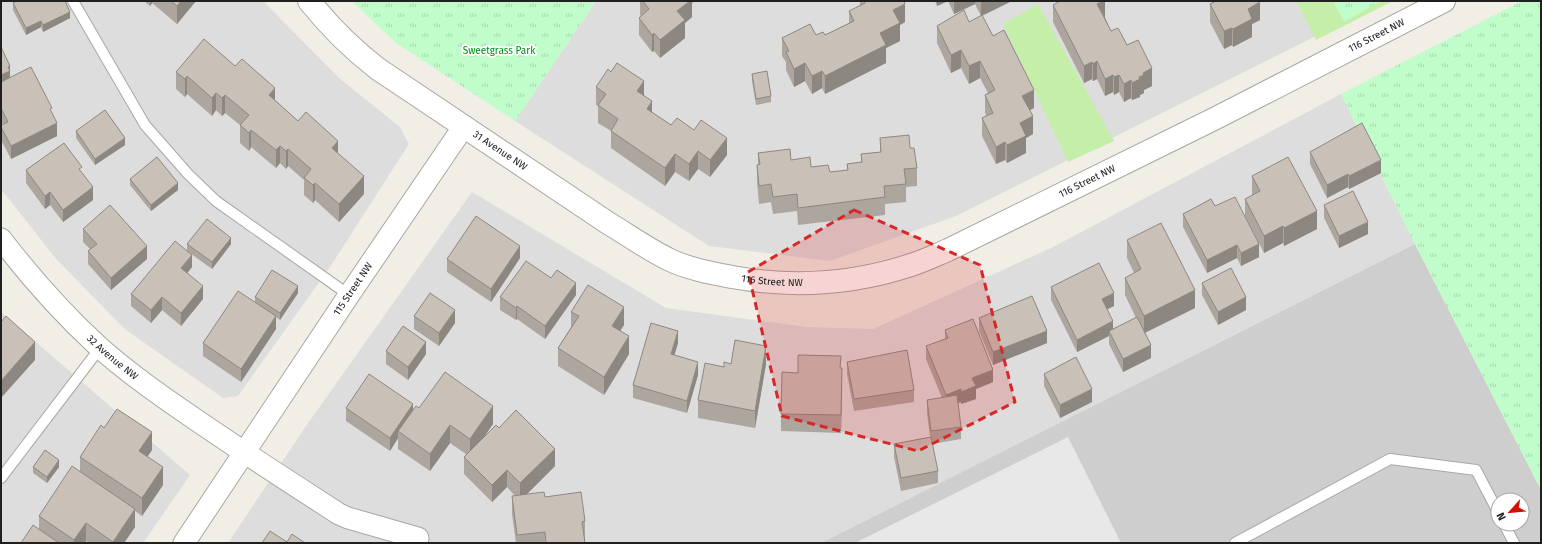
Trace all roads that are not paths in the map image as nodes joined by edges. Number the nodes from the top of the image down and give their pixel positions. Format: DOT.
graph roads {
  1 [pos="73,1"];
  2 [pos="309,1"];
  3 [pos="1444,1"];
  4 [pos="464,126"];
  5 [pos="1,239"];
  6 [pos="710,273"];
  7 [pos="349,295"];
  8 [pos="100,348"];
  9 [pos="244,454"];
  10 [pos="1,478"];
  11 [pos="1490,497"];
  12 [pos="1508,532"];
  13 [pos="418,538"];
  14 [pos="184,543"];
  15 [pos="1235,543"];
  16 [pos="1514,543"];
  1 -- 7 [label="lane"];
  2 -- 4 [label="street, 31 Avenue NW"];
  3 -- 6 [label="street, 116 Street NW"];
  4 -- 6 [label="street, 31 Avenue NW"];
  4 -- 7 [label="street, 115 Street NW"];
  5 -- 8 [label="street, 32 Avenue NW"];
  7 -- 9 [label="street, 115 Street NW"];
  8 -- 9 [label="street, 32 Avenue NW"];
  8 -- 10 [label="lane"];
  9 -- 13 [label="street"];
  9 -- 14 [label="street, 115 Street NW"];
  11 -- 15 [label="lane"];
  12 -- 16 [label="lane"];
}
